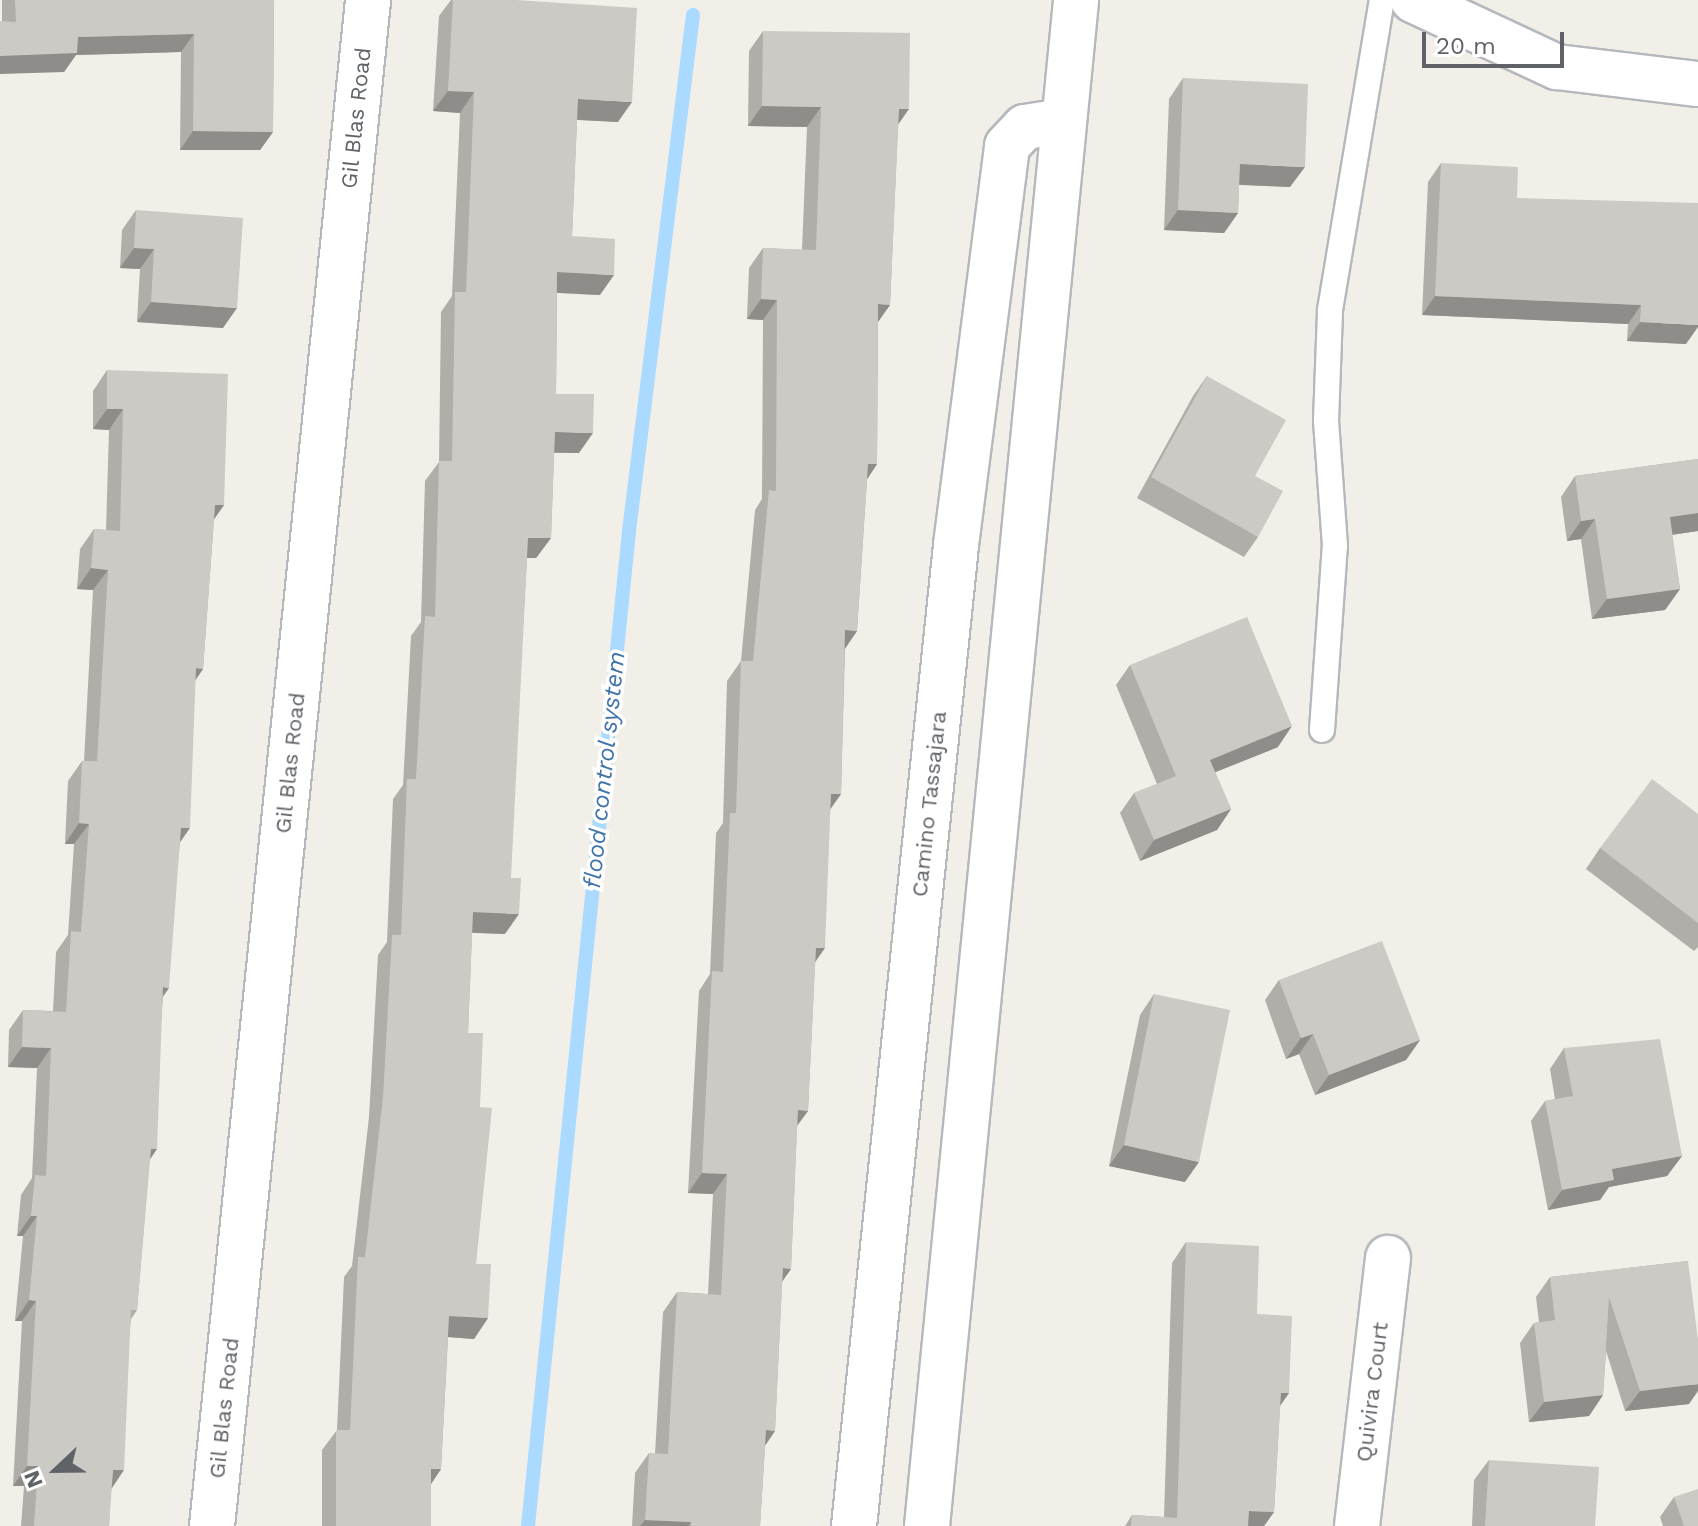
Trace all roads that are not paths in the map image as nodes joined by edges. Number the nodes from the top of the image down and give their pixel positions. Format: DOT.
graph roads {
  1 [pos="368,0"];
  2 [pos="1076,0"];
  3 [pos="1382,0"];
  4 [pos="1413,0"];
  5 [pos="1698,84"];
  6 [pos="1062,121"];
  7 [pos="1322,730"];
  8 [pos="1388,1258"];
  9 [pos="212,1526"];
  10 [pos="854,1526"];
  11 [pos="927,1526"];
  12 [pos="1357,1526"];
  1 -- 9 [label="street, Gil Blas Road"];
  2 -- 6 [label="street"];
  3 -- 7 [label="lane"];
  4 -- 5 [label="street"];
  6 -- 10 [label="street, Camino Tassajara"];
  6 -- 11 [label="street"];
  8 -- 12 [label="street, Quivira Court"];
}
